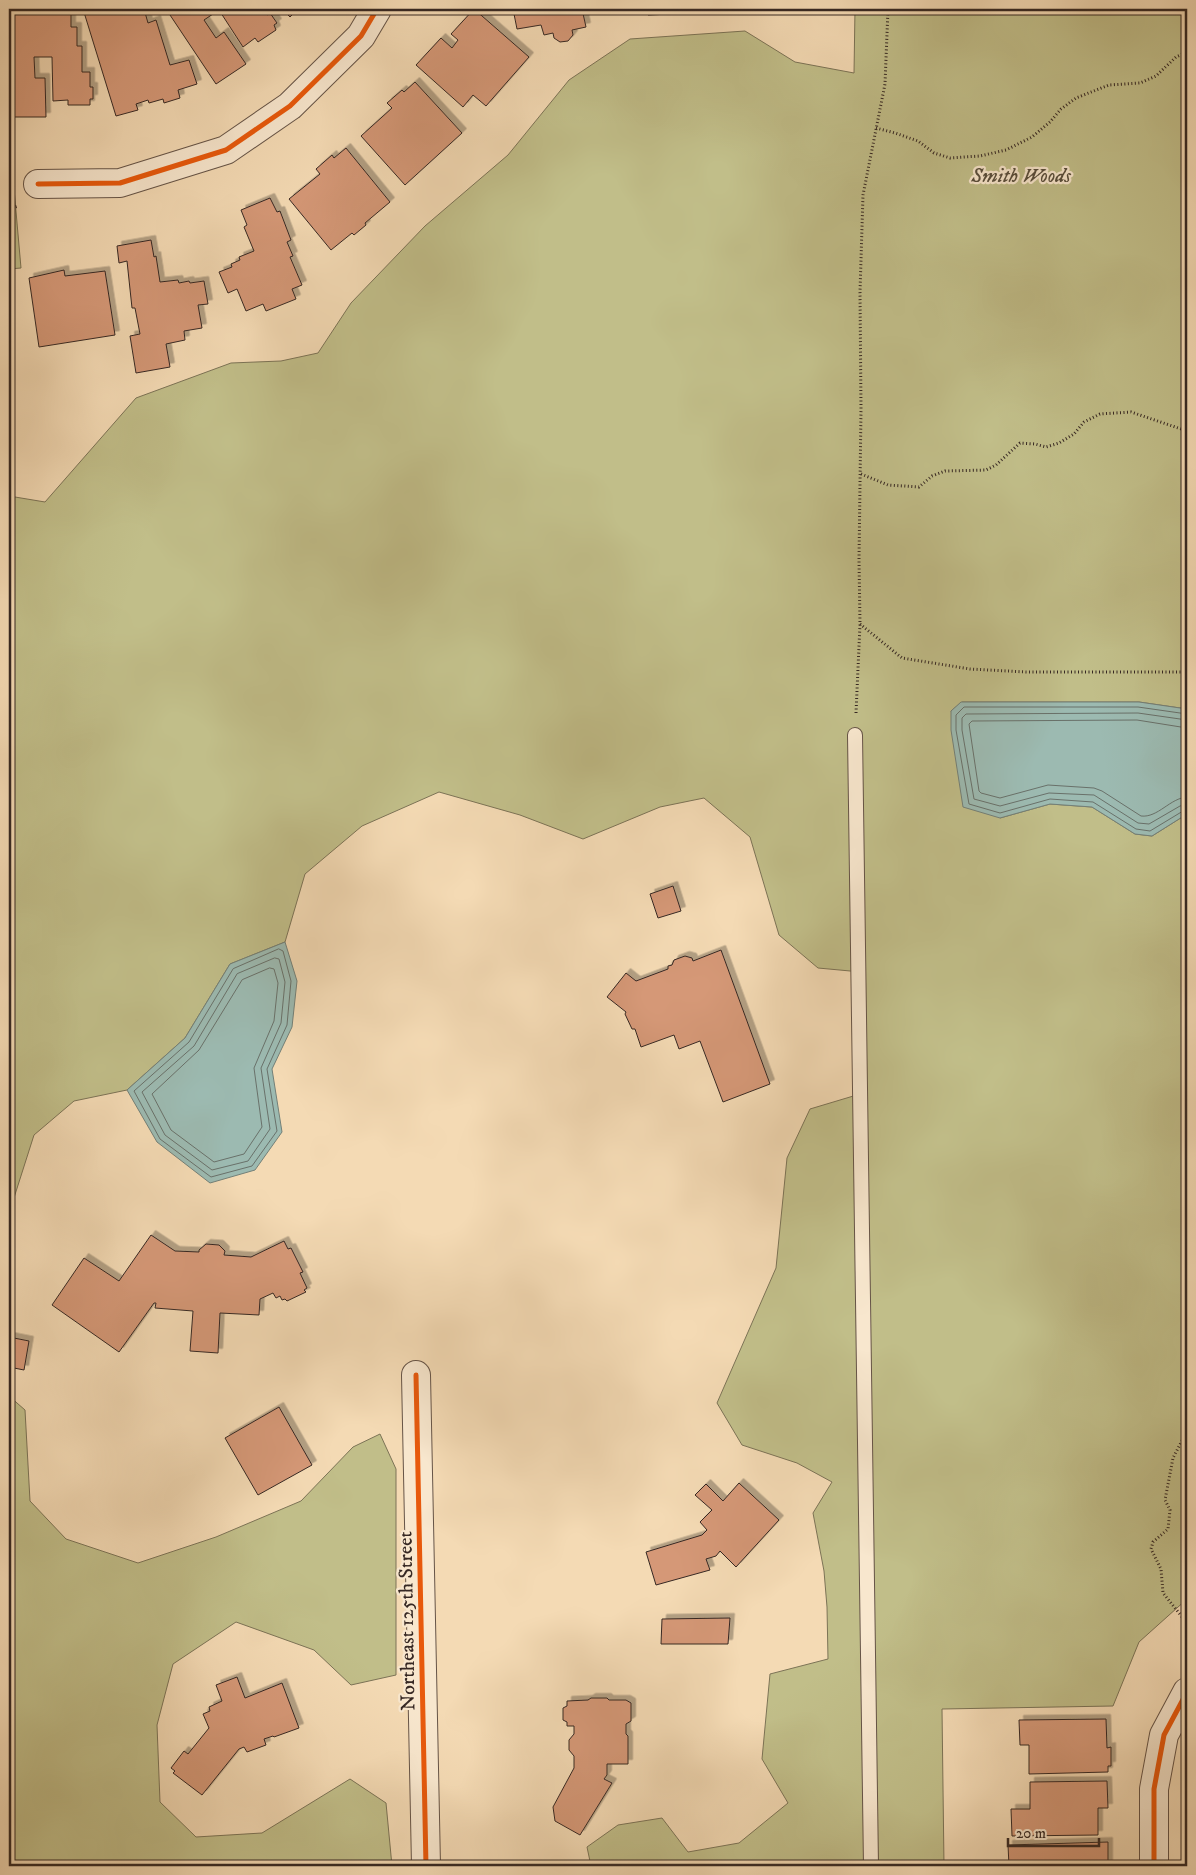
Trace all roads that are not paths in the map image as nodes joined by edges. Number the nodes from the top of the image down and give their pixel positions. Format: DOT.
graph roads {
  1 [pos="376,9"];
  2 [pos="38,184"];
  3 [pos="855,735"];
  4 [pos="416,1375"];
  5 [pos="1187,1692"];
  6 [pos="426,1866"];
  7 [pos="872,1866"];
  8 [pos="1154,1866"];
  1 -- 2 [label="street"];
  3 -- 7 [label="lane"];
  4 -- 6 [label="street, Northeast 125th Street"];
  5 -- 8 [label="street"];
}
